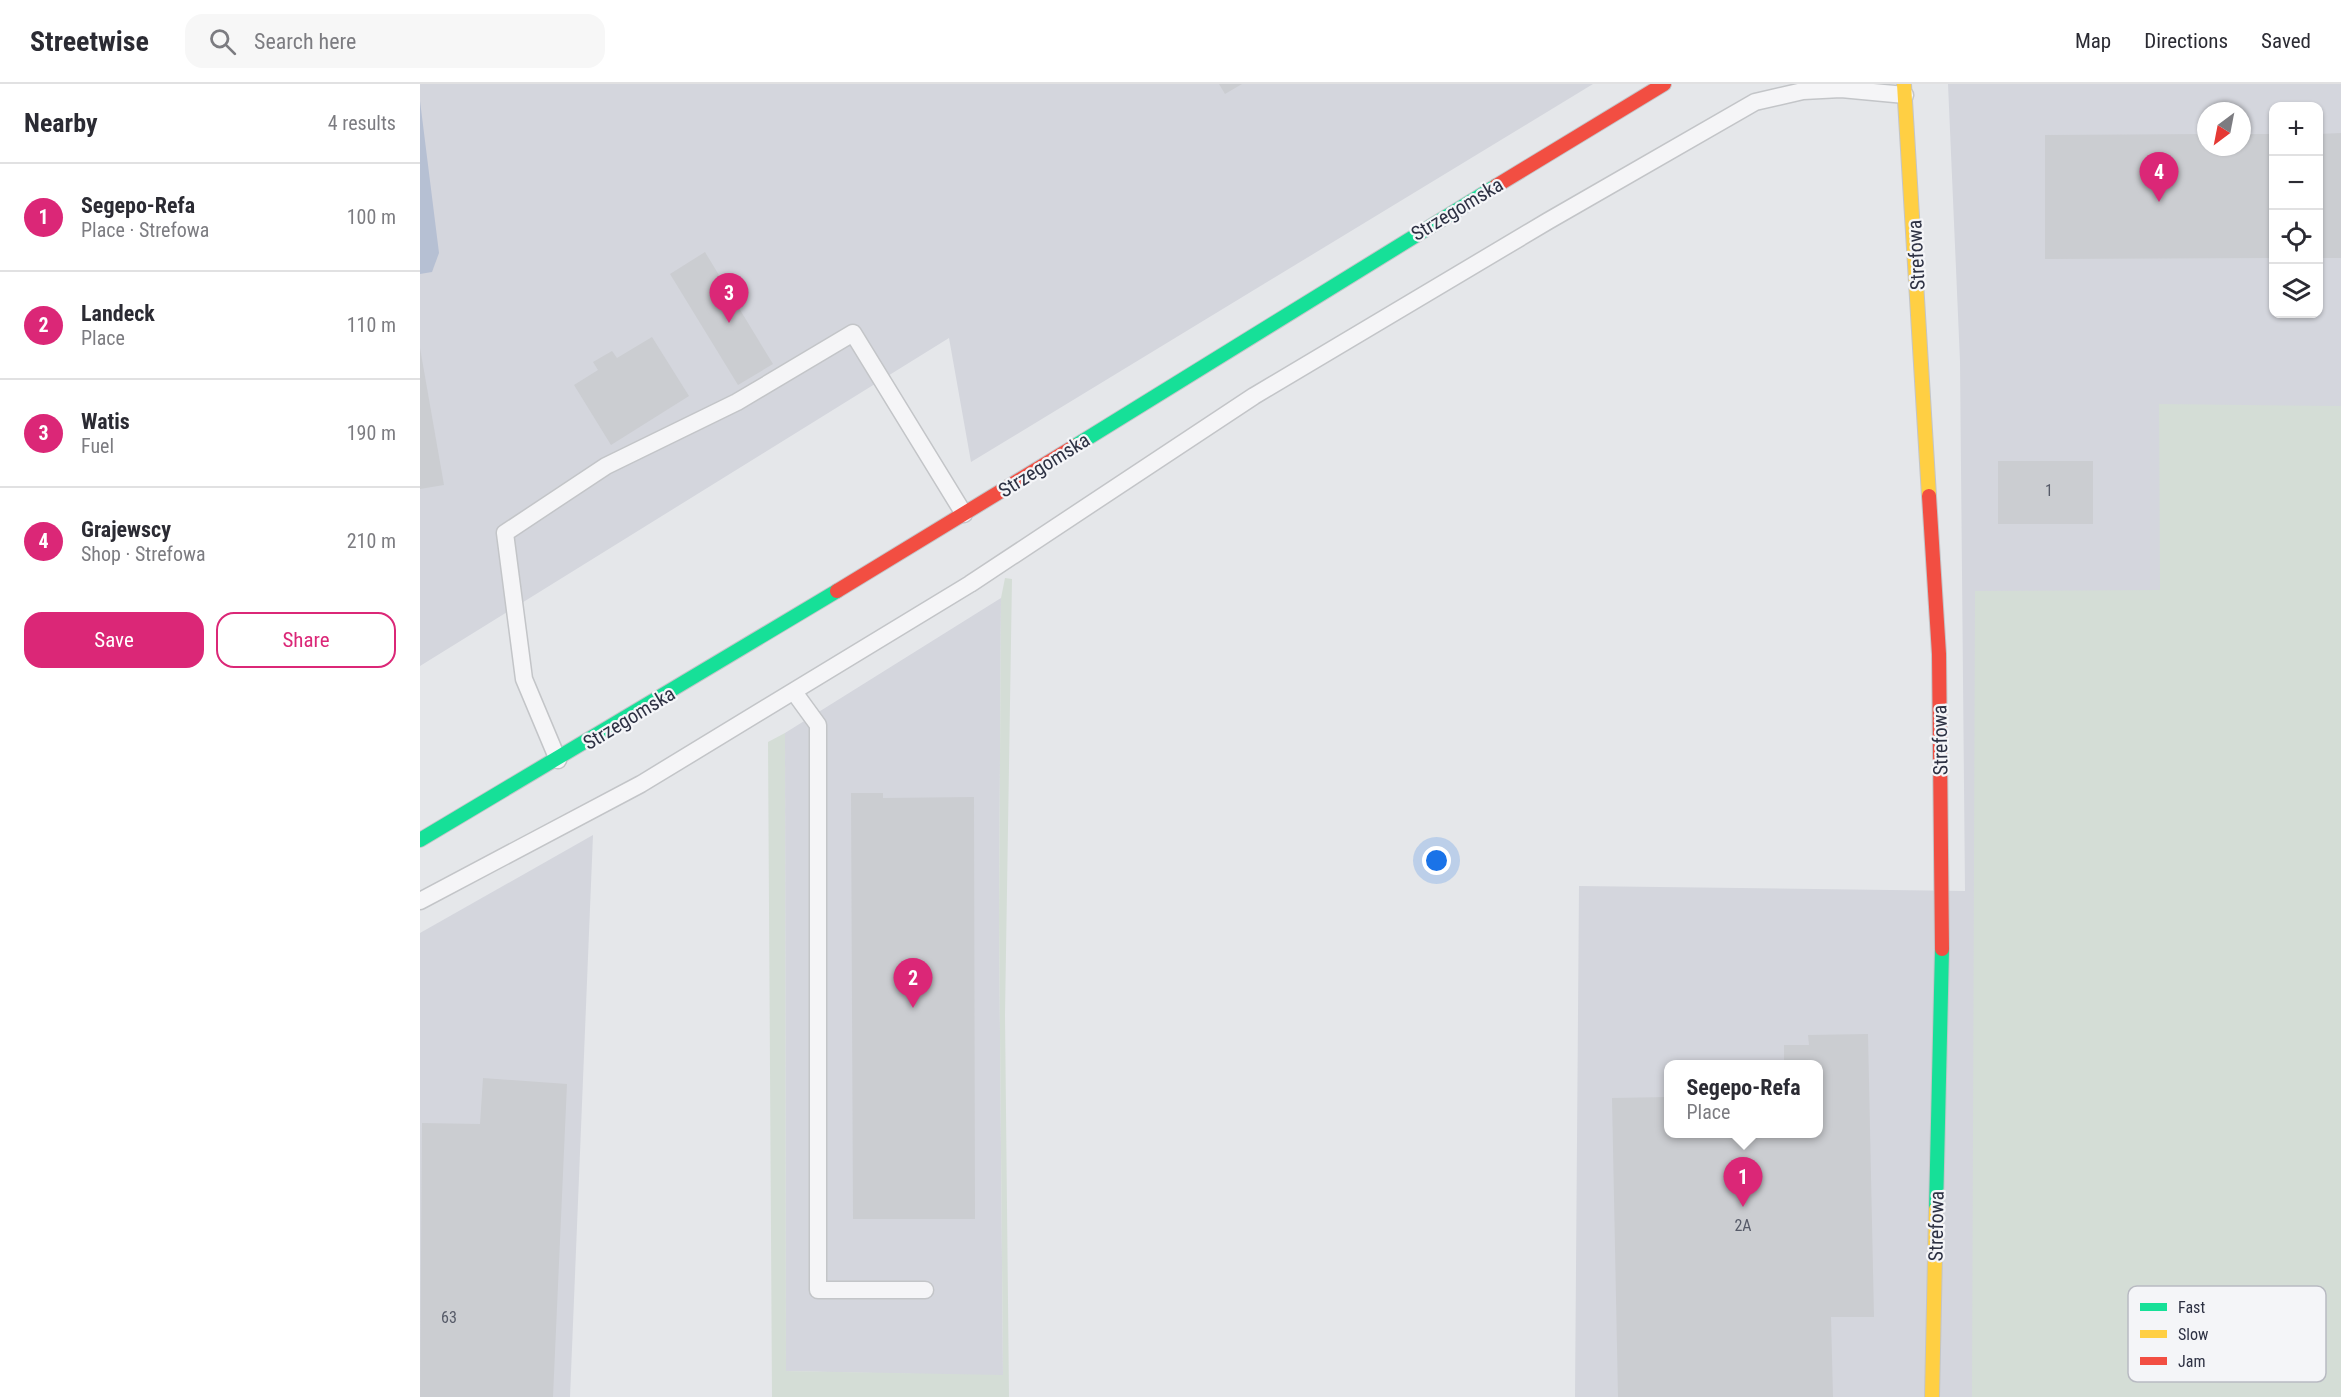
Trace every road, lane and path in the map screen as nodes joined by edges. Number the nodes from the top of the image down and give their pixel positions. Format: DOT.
graph roads {
  1 [pos="1664,84"];
  2 [pos="1905,89"];
  3 [pos="964,514"];
  4 [pos="794,692"];
  5 [pos="558,760"];
  6 [pos="420,840"];
  7 [pos="420,902"];
  8 [pos="925,1290"];
  9 [pos="1932,1397"];
  1 -- 3 [label="main road, Strzegomska"];
  2 -- 4 [label="lane"];
  2 -- 9 [label="main road, Strefowa"];
  3 -- 5 [label="main road, Strzegomska"];
  3 -- 5 [label="lane"];
  4 -- 7 [label="lane"];
  4 -- 8 [label="lane"];
  5 -- 6 [label="main road, Strzegomska"];
}
